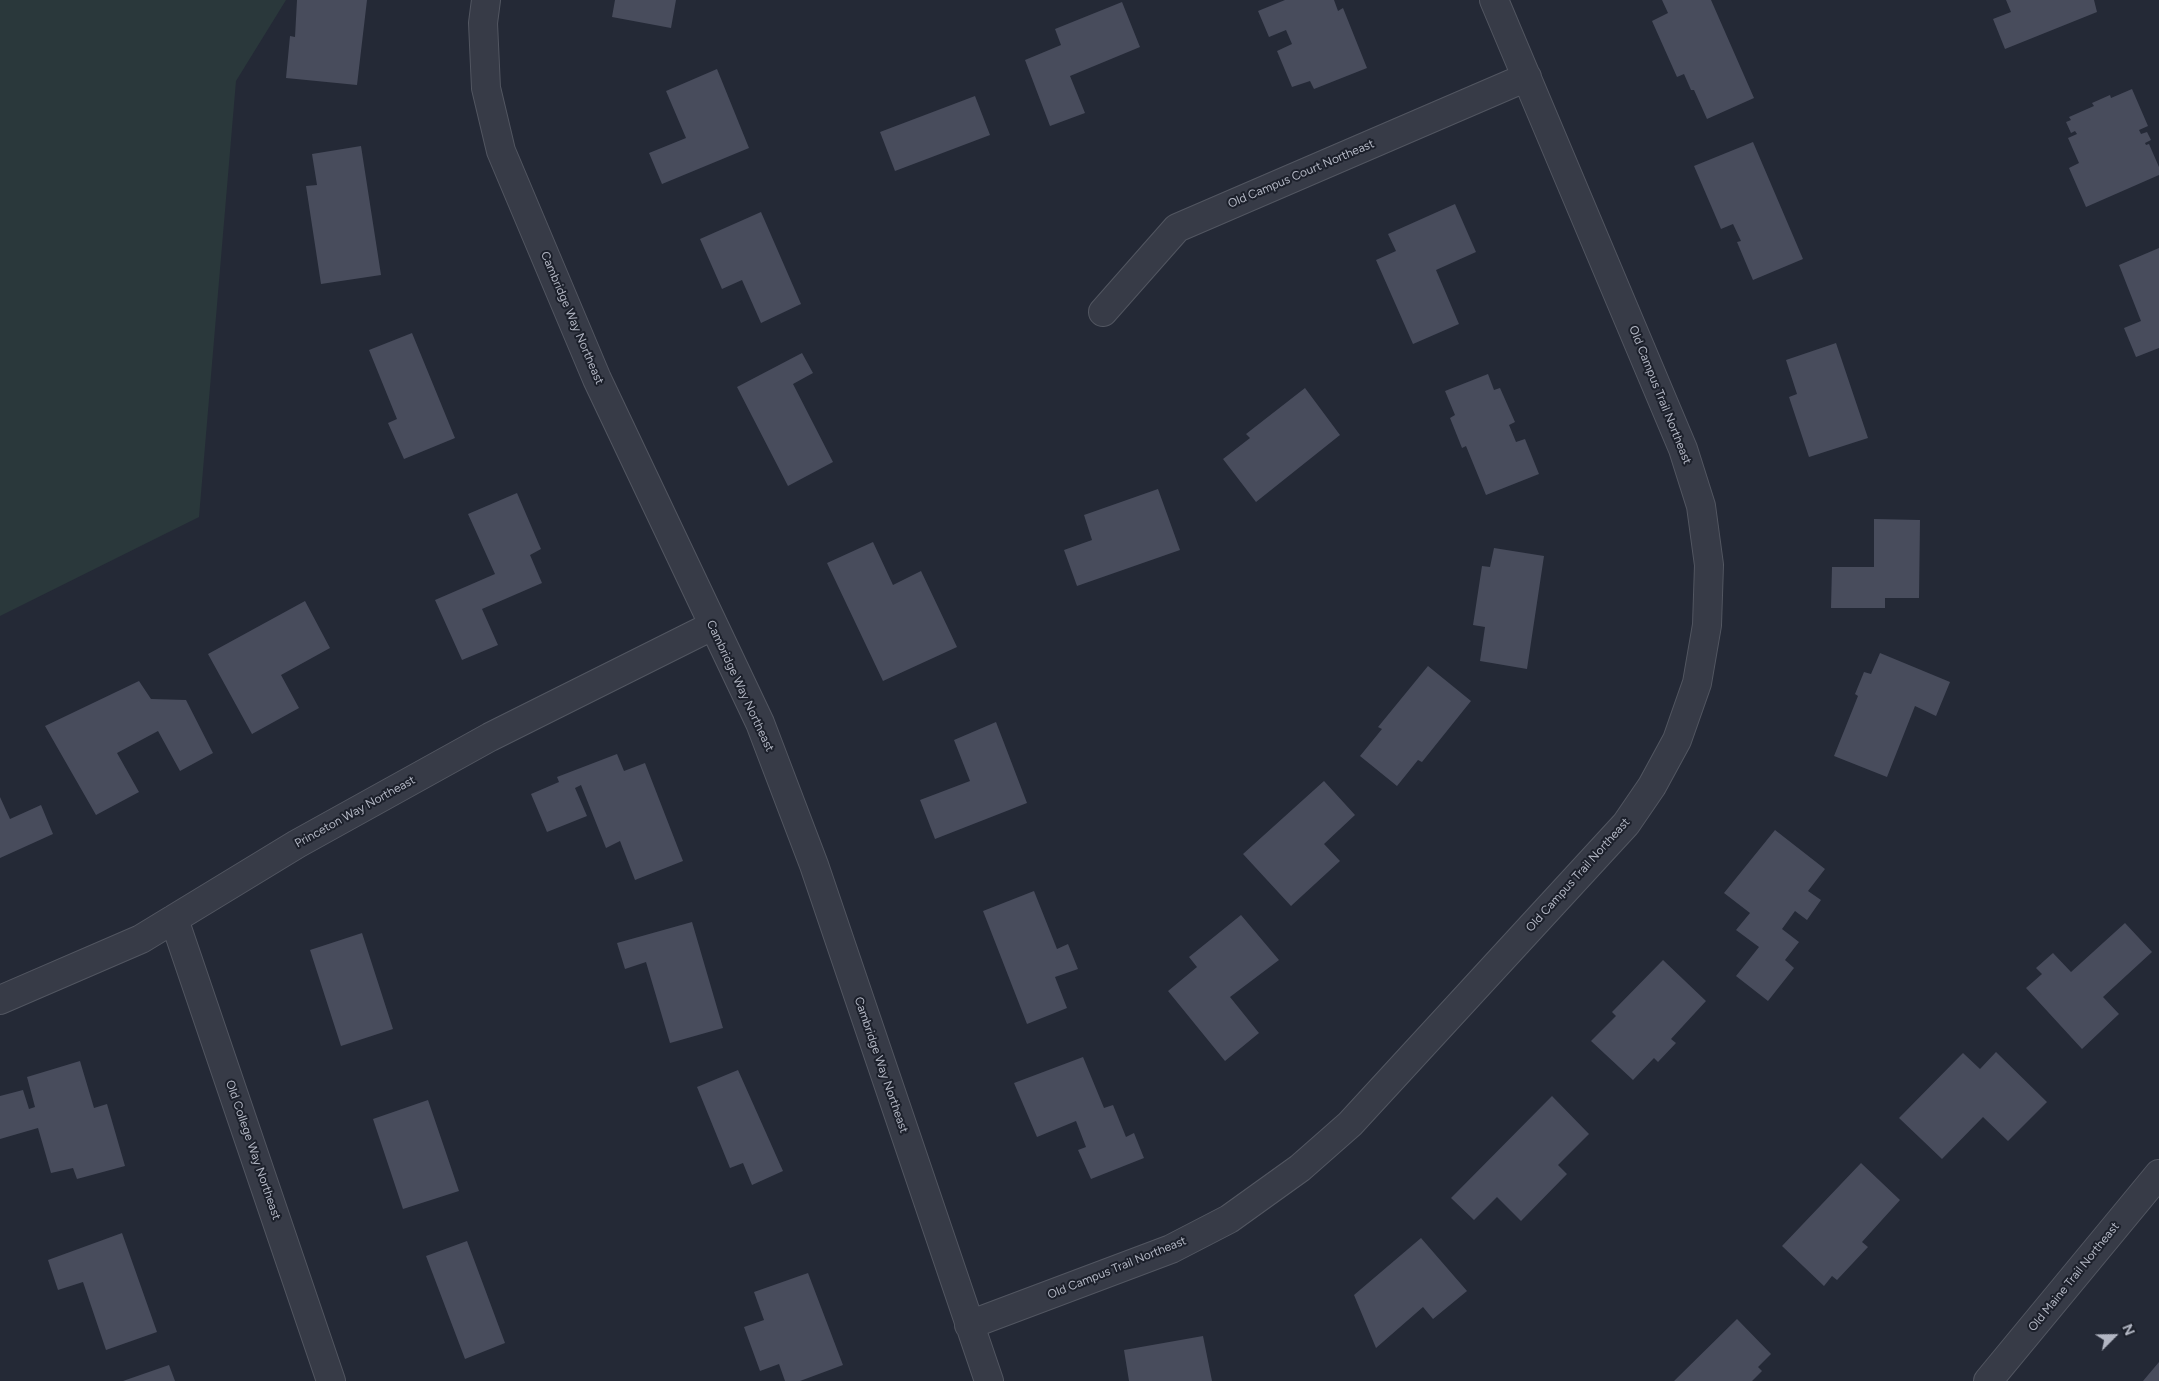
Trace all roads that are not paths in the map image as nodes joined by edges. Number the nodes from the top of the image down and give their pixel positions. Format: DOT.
graph roads {
  1 [pos="486,0"];
  2 [pos="1494,0"];
  3 [pos="1528,77"];
  4 [pos="1103,312"];
  5 [pos="712,626"];
  6 [pos="174,919"];
  7 [pos="0,1000"];
  8 [pos="2159,1174"];
  9 [pos="969,1325"];
  10 [pos="331,1381"];
  11 [pos="989,1381"];
  12 [pos="1988,1381"];
  1 -- 5 [label="street, Cambridge Way Northeast"];
  2 -- 3 [label="street, Old Campus Trail Northeast"];
  3 -- 4 [label="street, Old Campus Court Northeast"];
  3 -- 9 [label="street, Old Campus Trail Northeast"];
  5 -- 6 [label="street, Princeton Way Northeast"];
  5 -- 9 [label="street, Cambridge Way Northeast"];
  6 -- 7 [label="street, Princeton Way Northeast"];
  6 -- 10 [label="street, Old College Way Northeast"];
  8 -- 12 [label="street, Old Maine Trail Northeast"];
  9 -- 11 [label="street, Cambridge Way Northeast"];
}
